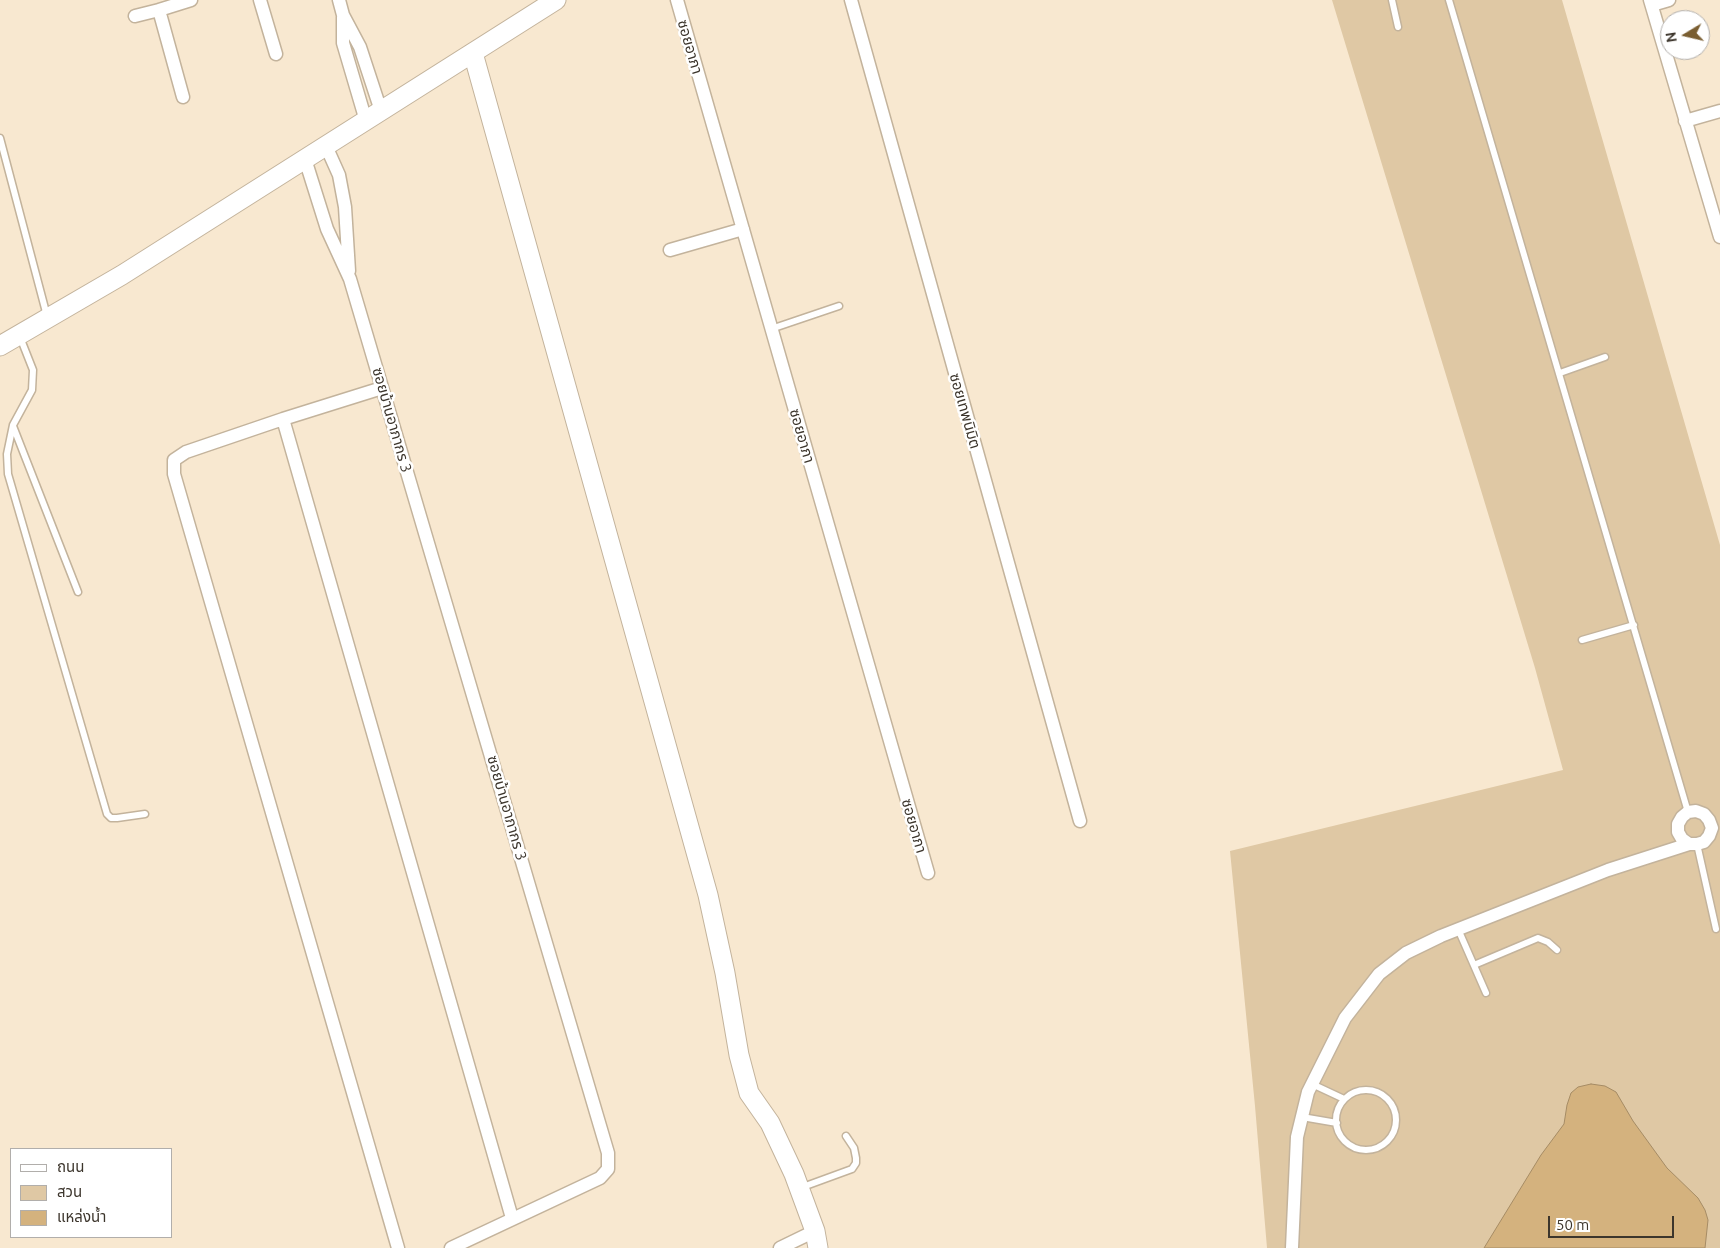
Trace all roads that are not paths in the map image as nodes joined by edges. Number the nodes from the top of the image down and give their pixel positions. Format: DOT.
graph roads {
  1 [pos="191,0"];
  2 [pos="260,0"];
  3 [pos="338,0"];
  4 [pos="556,0"];
  5 [pos="677,0"];
  6 [pos="851,0"];
  7 [pos="1392,0"];
  8 [pos="1450,0"];
  9 [pos="1669,0"];
  10 [pos="1651,3"];
  11 [pos="159,10"];
  12 [pos="343,15"];
  13 [pos="135,16"];
  14 [pos="1398,27"];
  15 [pos="473,53"];
  16 [pos="276,54"];
  17 [pos="184,97"];
  18 [pos="1720,111"];
  19 [pos="373,116"];
  20 [pos="1685,122"];
  21 [pos="0,138"];
  22 [pos="326,146"];
  23 [pos="305,160"];
  24 [pos="743,230"];
  25 [pos="1719,233"];
  26 [pos="670,250"];
  27 [pos="350,279"];
  28 [pos="839,306"];
  29 [pos="48,318"];
  30 [pos="772,329"];
  31 [pos="19,335"];
  32 [pos="0,346"];
  33 [pos="1605,357"];
  34 [pos="1560,373"];
  35 [pos="382,388"];
  36 [pos="283,419"];
  37 [pos="13,425"];
  38 [pos="78,592"];
  39 [pos="1634,625"];
  40 [pos="1582,640"];
  41 [pos="1688,812"];
  42 [pos="145,814"];
  43 [pos="1080,821"];
  44 [pos="1715,835"];
  45 [pos="1693,844"];
  46 [pos="928,873"];
  47 [pos="1458,929"];
  48 [pos="1716,929"];
  49 [pos="1557,950"];
  50 [pos="1474,965"];
  51 [pos="1486,993"];
  52 [pos="1312,1084"];
  53 [pos="1344,1099"];
  54 [pos="1302,1117"];
  55 [pos="1337,1124"];
  56 [pos="846,1136"];
  57 [pos="799,1189"];
  58 [pos="512,1218"];
  59 [pos="817,1239"];
  60 [pos="398,1248"];
  61 [pos="450,1248"];
  62 [pos="780,1248"];
  63 [pos="1292,1248"];
  1 -- 11 [label="street"];
  2 -- 16 [label="street"];
  3 -- 12 [label="street"];
  4 -- 15 [label="street"];
  5 -- 24 [label="street, ซอยอาภา"];
  6 -- 43 [label="street, ซอยเทพนิมิต"];
  7 -- 14 [label="lane"];
  8 -- 34 [label="lane"];
  9 -- 10 [label="street"];
  10 -- 20 [label="street"];
  11 -- 13 [label="street"];
  11 -- 17 [label="street"];
  12 -- 19 [label="street"];
  12 -- 19 [label="street"];
  15 -- 19 [label="street"];
  15 -- 57 [label="street"];
  18 -- 20 [label="street"];
  19 -- 22 [label="street"];
  20 -- 25 [label="street"];
  21 -- 29 [label="lane"];
  22 -- 23 [label="street"];
  22 -- 27 [label="street, ซอยบ้านอาภากร 3"];
  23 -- 27 [label="street, ซอยบ้านอาภากร 3"];
  23 -- 29 [label="street"];
  24 -- 26 [label="street"];
  24 -- 30 [label="street, ซอยอาภา"];
  27 -- 35 [label="street, ซอยบ้านอาภากร 3"];
  28 -- 30 [label="lane"];
  29 -- 31 [label="street"];
  30 -- 46 [label="street, ซอยอาภา"];
  31 -- 32 [label="street"];
  31 -- 37 [label="lane"];
  33 -- 34 [label="lane"];
  34 -- 39 [label="lane"];
  35 -- 36 [label="street"];
  35 -- 58 [label="street, ซอยบ้านอาภากร 3"];
  36 -- 58 [label="street"];
  36 -- 60 [label="street"];
  37 -- 38 [label="lane"];
  37 -- 42 [label="lane"];
  39 -- 40 [label="lane"];
  39 -- 41 [label="lane"];
  41 -- 44 [label="street"];
  41 -- 45 [label="street"];
  44 -- 45 [label="street"];
  45 -- 47 [label="street"];
  45 -- 48 [label="lane"];
  47 -- 50 [label="lane"];
  47 -- 52 [label="street"];
  49 -- 50 [label="lane"];
  50 -- 51 [label="lane"];
  52 -- 53 [label="lane"];
  52 -- 54 [label="street"];
  53 -- 55 [label="lane"];
  53 -- 55 [label="lane"];
  54 -- 55 [label="lane"];
  54 -- 63 [label="street"];
  56 -- 57 [label="lane"];
  57 -- 59 [label="street"];
  58 -- 61 [label="street, ซอยบ้านอาภากร 3"];
  59 -- 62 [label="street"];
}
